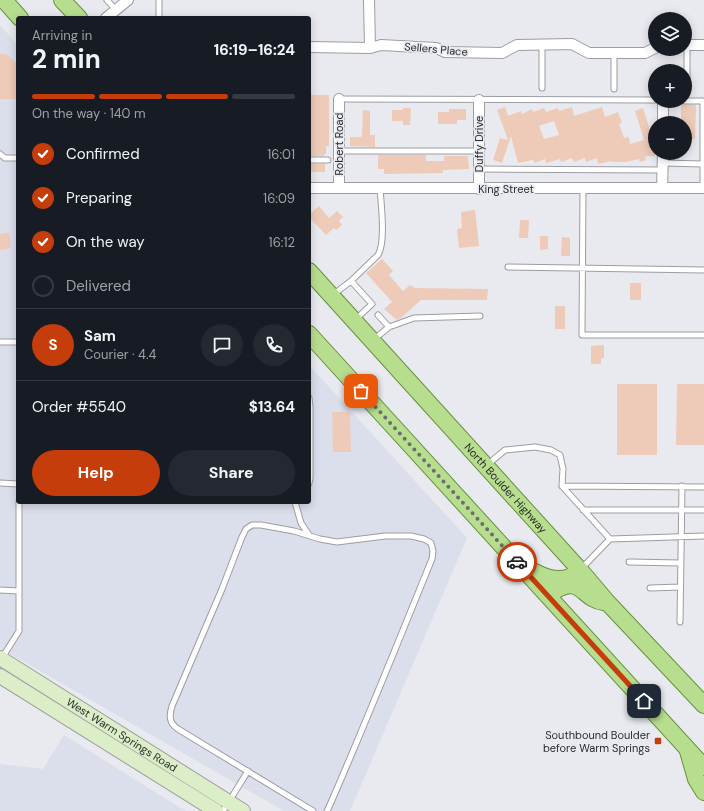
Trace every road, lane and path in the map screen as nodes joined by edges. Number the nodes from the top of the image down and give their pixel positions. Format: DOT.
graph roads {
  1 [pos="4,0"];
  2 [pos="62,0"];
  3 [pos="107,0"];
  4 [pos="128,0"];
  5 [pos="159,0"];
  6 [pos="369,0"];
  7 [pos="116,10"];
  8 [pos="18,16"];
  9 [pos="77,16"];
  10 [pos="108,16"];
  11 [pos="159,16"];
  12 [pos="542,45"];
  13 [pos="692,45"];
  14 [pos="704,45"];
  15 [pos="311,47"];
  16 [pos="370,48"];
  17 [pos="648,52"];
  18 [pos="614,53"];
  19 [pos="542,88"];
  20 [pos="614,90"];
  21 [pos="339,99"];
  22 [pos="479,100"];
  23 [pos="648,100"];
  24 [pos="692,100"];
  25 [pos="339,151"];
  26 [pos="479,151"];
  27 [pos="0,154"];
  28 [pos="16,158"];
  29 [pos="311,160"];
  30 [pos="328,160"];
  31 [pos="663,162"];
  32 [pos="703,164"];
  33 [pos="479,169"];
  34 [pos="311,188"];
  35 [pos="339,188"];
  36 [pos="380,188"];
  37 [pos="583,188"];
  38 [pos="662,188"];
  39 [pos="704,188"];
  40 [pos="479,189"];
  41 [pos="508,267"];
  42 [pos="583,269"];
  43 [pos="704,270"];
  44 [pos="311,273"];
  45 [pos="351,281"];
  46 [pos="332,296"];
  47 [pos="378,315"];
  48 [pos="480,316"];
  49 [pos="354,320"];
  50 [pos="388,327"];
  51 [pos="704,335"];
  52 [pos="311,336"];
  53 [pos="372,341"];
  54 [pos="0,342"];
  55 [pos="16,342"];
  56 [pos="486,466"];
  57 [pos="0,483"];
  58 [pos="16,484"];
  59 [pos="562,486"];
  60 [pos="682,486"];
  61 [pos="704,487"];
  62 [pos="19,504"];
  63 [pos="296,504"];
  64 [pos="584,510"];
  65 [pos="682,510"];
  66 [pos="704,510"];
  67 [pos="309,535"];
  68 [pos="704,536"];
  69 [pos="681,537"];
  70 [pos="610,539"];
  71 [pos="517,562"];
  72 [pos="629,562"];
  73 [pos="681,563"];
  74 [pos="580,570"];
  75 [pos="680,587"];
  76 [pos="650,588"];
  77 [pos="0,590"];
  78 [pos="19,591"];
  79 [pos="548,595"];
  80 [pos="608,603"];
  81 [pos="680,622"];
  82 [pos="0,659"];
  83 [pos="0,676"];
  84 [pos="704,705"];
  85 [pos="687,748"];
  86 [pos="704,767"];
  87 [pos="248,771"];
  88 [pos="704,792"];
  89 [pos="226,806"];
  90 [pos="216,811"];
  91 [pos="243,811"];
  92 [pos="313,811"];
  93 [pos="327,811"];
  1 -- 8 [label="main road"];
  2 -- 9 [label="main road"];
  3 -- 7 [label="lane"];
  4 -- 7 [label="street"];
  5 -- 11 [label="lane"];
  6 -- 16 [label="street"];
  7 -- 10 [label="street"];
  12 -- 16 [label="street, Sellers Place"];
  12 -- 18 [label="street, Sellers Place"];
  12 -- 19 [label="lane"];
  13 -- 14 [label="street"];
  15 -- 16 [label="street, Sellers Place"];
  17 -- 18 [label="street, Sellers Place"];
  18 -- 20 [label="lane"];
  21 -- 22 [label="lane"];
  21 -- 25 [label="street, Robert Road"];
  22 -- 23 [label="lane"];
  22 -- 26 [label="street, Duffy Drive"];
  24 -- 32 [label="lane"];
  25 -- 26 [label="lane"];
  25 -- 35 [label="street, Robert Road"];
  26 -- 33 [label="street, Duffy Drive"];
  27 -- 28 [label="lane"];
  29 -- 30 [label="lane"];
  31 -- 32 [label="lane"];
  31 -- 33 [label="lane"];
  31 -- 38 [label="street"];
  32 -- 39 [label="lane"];
  33 -- 40 [label="street, Duffy Drive"];
  34 -- 35 [label="street, King Street"];
  35 -- 36 [label="street, King Street"];
  36 -- 40 [label="street, King Street"];
  36 -- 45 [label="lane"];
  37 -- 38 [label="street, King Street"];
  37 -- 40 [label="street, King Street"];
  37 -- 42 [label="lane"];
  38 -- 39 [label="street, King Street"];
  41 -- 42 [label="lane"];
  42 -- 43 [label="lane"];
  42 -- 51 [label="lane"];
  44 -- 46 [label="main road, North Boulder Highway"];
  45 -- 46 [label="lane"];
  45 -- 49 [label="lane"];
  46 -- 49 [label="main road, North Boulder Highway"];
  47 -- 50 [label="lane"];
  48 -- 50 [label="lane"];
  49 -- 53 [label="main road, North Boulder Highway"];
  50 -- 53 [label="lane"];
  52 -- 71 [label="main road"];
  53 -- 56 [label="main road, North Boulder Highway"];
  54 -- 55 [label="lane"];
  56 -- 59 [label="lane"];
  56 -- 74 [label="main road, North Boulder Highway"];
  57 -- 58 [label="lane"];
  59 -- 60 [label="lane"];
  59 -- 64 [label="lane"];
  60 -- 61 [label="lane"];
  60 -- 65 [label="lane"];
  62 -- 78 [label="lane"];
  63 -- 67 [label="lane"];
  64 -- 65 [label="lane"];
  64 -- 70 [label="lane"];
  65 -- 66 [label="lane"];
  65 -- 69 [label="lane"];
  67 -- 87 [label="lane"];
  67 -- 93 [label="lane"];
  68 -- 69 [label="lane"];
  69 -- 70 [label="lane"];
  69 -- 73 [label="lane"];
  70 -- 74 [label="lane"];
  71 -- 74 [label="main road"];
  71 -- 79 [label="main road"];
  72 -- 73 [label="lane"];
  73 -- 75 [label="lane"];
  74 -- 80 [label="main road, North Boulder Highway"];
  75 -- 76 [label="lane"];
  75 -- 81 [label="lane"];
  77 -- 78 [label="lane"];
  78 -- 82 [label="lane"];
  79 -- 80 [label="main road"];
  79 -- 85 [label="main road"];
  80 -- 84 [label="main road, North Boulder Highway"];
  82 -- 89 [label="main road, West Warm Springs Road"];
  83 -- 90 [label="main road, West Warm Springs Road"];
  85 -- 86 [label="main road"];
  85 -- 88 [label="main road"];
  87 -- 89 [label="lane"];
  87 -- 92 [label="lane"];
  89 -- 91 [label="main road, West Warm Springs Road"];
}
